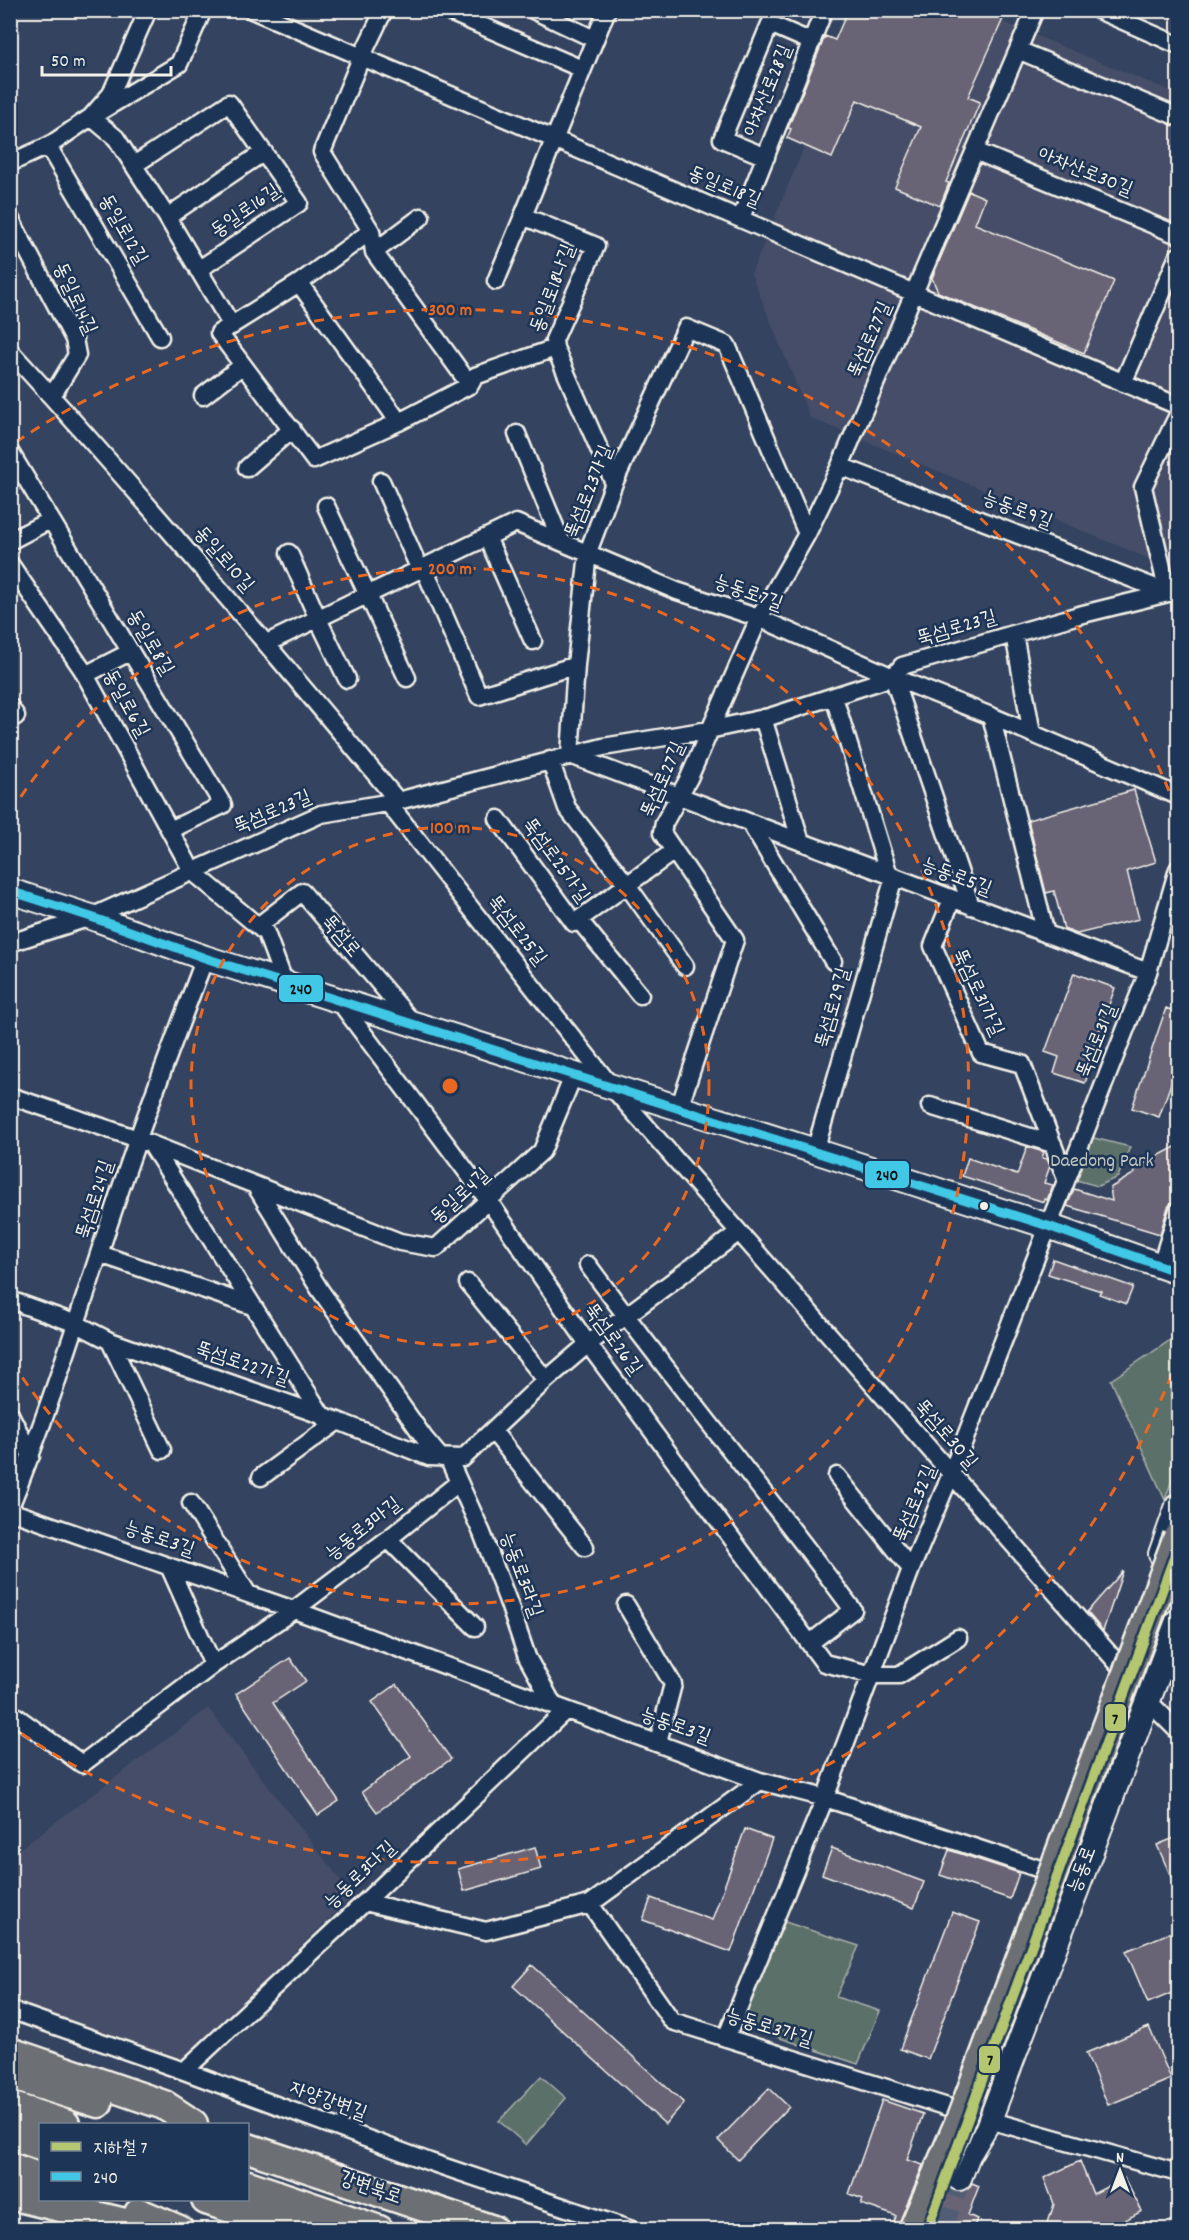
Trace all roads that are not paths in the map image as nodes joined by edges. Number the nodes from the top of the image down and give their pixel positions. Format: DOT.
graph roads {
  1 [pos="148,10"];
  2 [pos="203,10"];
  3 [pos="252,10"];
  4 [pos="384,10"];
  5 [pos="445,10"];
  6 [pos="533,10"];
  7 [pos="607,10"];
  8 [pos="824,10"];
  9 [pos="1035,10"];
  10 [pos="1098,10"];
  11 [pos="1117,14"];
  12 [pos="594,39"];
  13 [pos="1177,40"];
  14 [pos="812,42"];
  15 [pos="1018,50"];
  16 [pos="361,58"];
  17 [pos="582,69"];
  18 [pos="91,117"];
  19 [pos="1179,117"];
  20 [pos="553,141"];
  21 [pos="48,146"];
  22 [pos="975,151"];
  23 [pos="264,152"];
  24 [pos="766,157"];
  25 [pos="10,163"];
  26 [pos="134,165"];
  27 [pos="523,216"];
  28 [pos="167,217"];
  29 [pos="421,217"];
  30 [pos="10,218"];
  31 [pos="741,218"];
  32 [pos="370,231"];
  33 [pos="1179,235"];
  34 [pos="374,252"];
  35 [pos="1179,256"];
  36 [pos="198,270"];
  37 [pos="496,281"];
  38 [pos="299,282"];
  39 [pos="915,294"];
  40 [pos="232,326"];
  41 [pos="160,337"];
  42 [pos="555,348"];
  43 [pos="10,351"];
  44 [pos="243,365"];
  45 [pos="1123,382"];
  46 [pos="470,385"];
  47 [pos="52,396"];
  48 [pos="203,396"];
  49 [pos="1179,406"];
  50 [pos="1179,415"];
  51 [pos="399,422"];
  52 [pos="292,429"];
  53 [pos="517,434"];
  54 [pos="10,452"];
  55 [pos="840,466"];
  56 [pos="247,468"];
  57 [pos="381,480"];
  58 [pos="614,483"];
  59 [pos="326,506"];
  60 [pos="50,520"];
  61 [pos="807,534"];
  62 [pos="487,537"];
  63 [pos="10,541"];
  64 [pos="561,541"];
  65 [pos="588,552"];
  66 [pos="289,553"];
  67 [pos="10,564"];
  68 [pos="422,569"];
  69 [pos="1175,592"];
  70 [pos="367,595"];
  71 [pos="759,618"];
  72 [pos="318,619"];
  73 [pos="1014,634"];
  74 [pos="533,641"];
  75 [pos="267,644"];
  76 [pos="130,651"];
  77 [pos="576,665"];
  78 [pos="85,675"];
  79 [pos="893,677"];
  80 [pos="407,678"];
  81 [pos="347,679"];
  82 [pos="834,697"];
  83 [pos="10,707"];
  84 [pos="992,716"];
  85 [pos="763,718"];
  86 [pos="10,719"];
  87 [pos="709,730"];
  88 [pos="1032,734"];
  89 [pos="570,755"];
  90 [pos="550,760"];
  91 [pos="1179,795"];
  92 [pos="679,796"];
  93 [pos="393,802"];
  94 [pos="498,819"];
  95 [pos="750,822"];
  96 [pos="170,830"];
  97 [pos="801,842"];
  98 [pos="675,851"];
  99 [pos="1179,869"];
  100 [pos="192,871"];
  101 [pos="891,876"];
  102 [pos="627,885"];
  103 [pos="10,891"];
  104 [pos="952,899"];
  105 [pos="971,906"];
  106 [pos="91,917"];
  107 [pos="579,920"];
  108 [pos="258,926"];
  109 [pos="1046,934"];
  110 [pos="10,943"];
  111 [pos="205,958"];
  112 [pos="833,961"];
  113 [pos="685,966"];
  114 [pos="1148,972"];
  115 [pos="285,984"];
  116 [pos="640,995"];
  117 [pos="339,1001"];
  118 [pos="414,1024"];
  119 [pos="574,1074"];
  120 [pos="610,1085"];
  121 [pos="10,1096"];
  122 [pos="930,1106"];
  123 [pos="679,1108"];
  124 [pos="144,1142"];
  125 [pos="1053,1144"];
  126 [pos="815,1151"];
  127 [pos="1066,1179"];
  128 [pos="255,1185"];
  129 [pos="488,1200"];
  130 [pos="1179,1211"];
  131 [pos="1047,1226"];
  132 [pos="739,1232"];
  133 [pos="100,1254"];
  134 [pos="588,1265"];
  135 [pos="1170,1269"];
  136 [pos="468,1283"];
  137 [pos="10,1300"];
  138 [pos="252,1306"];
  139 [pos="626,1316"];
  140 [pos="77,1324"];
  141 [pos="110,1341"];
  142 [pos="588,1344"];
  143 [pos="546,1380"];
  144 [pos="10,1414"];
  145 [pos="330,1419"];
  146 [pos="493,1431"];
  147 [pos="162,1450"];
  148 [pos="31,1456"];
  149 [pos="451,1458"];
  150 [pos="951,1474"];
  151 [pos="837,1476"];
  152 [pos="261,1478"];
  153 [pos="458,1483"];
  154 [pos="191,1503"];
  155 [pos="1179,1506"];
  156 [pos="10,1509"];
  157 [pos="1179,1537"];
  158 [pos="388,1539"];
  159 [pos="585,1547"];
  160 [pos="169,1566"];
  161 [pos="911,1569"];
  162 [pos="1179,1569"];
  163 [pos="248,1594"];
  164 [pos="626,1605"];
  165 [pos="294,1610"];
  166 [pos="1179,1621"];
  167 [pos="475,1628"];
  168 [pos="958,1638"];
  169 [pos="810,1643"];
  170 [pos="213,1665"];
  171 [pos="1120,1666"];
  172 [pos="873,1675"];
  173 [pos="1147,1700"];
  174 [pos="559,1708"];
  175 [pos="10,1712"];
  176 [pos="1179,1731"];
  177 [pos="658,1742"];
  178 [pos="760,1781"];
  179 [pos="825,1798"];
  180 [pos="1046,1871"];
  181 [pos="365,1902"];
  182 [pos="590,1904"];
  183 [pos="10,2010"];
  184 [pos="726,2038"];
  185 [pos="10,2052"];
  186 [pos="184,2071"];
  187 [pos="10,2075"];
  188 [pos="10,2106"];
  189 [pos="960,2109"];
  190 [pos="989,2120"];
  191 [pos="62,2123"];
  192 [pos="166,2123"];
  193 [pos="191,2123"];
  194 [pos="10,2135"];
  195 [pos="39,2145"];
  196 [pos="249,2148"];
  197 [pos="10,2167"];
  198 [pos="1179,2174"];
  199 [pos="39,2178"];
  200 [pos="249,2185"];
  201 [pos="10,2197"];
  202 [pos="105,2201"];
  203 [pos="212,2201"];
  204 [pos="88,2229"];
  205 [pos="154,2229"];
  206 [pos="179,2229"];
  207 [pos="298,2229"];
  208 [pos="380,2229"];
  209 [pos="493,2229"];
  210 [pos="632,2229"];
  211 [pos="913,2229"];
  212 [pos="933,2229"];
  1 -- 18 [label="street"];
  2 -- 18 [label="street"];
  3 -- 16 [label="street, 동일로18길"];
  4 -- 16 [label="street"];
  5 -- 17 [label="street"];
  6 -- 12 [label="street"];
  7 -- 12 [label="street"];
  8 -- 14 [label="street, 아차산로28길"];
  9 -- 15 [label="street"];
  10 -- 11 [label="street"];
  11 -- 13 [label="street"];
  12 -- 17 [label="street"];
  14 -- 24 [label="street, 아차산로28길"];
  14 -- 24 [label="street, 아차산로28길"];
  15 -- 19 [label="street"];
  15 -- 22 [label="street"];
  16 -- 20 [label="street, 동일로18길"];
  16 -- 32 [label="street"];
  17 -- 20 [label="street"];
  18 -- 21 [label="street"];
  18 -- 26 [label="street"];
  20 -- 27 [label="street"];
  20 -- 31 [label="street, 동일로18길"];
  21 -- 25 [label="street"];
  21 -- 41 [label="street, 동일로12길"];
  22 -- 33 [label="street, 아차산로30길"];
  22 -- 39 [label="street"];
  23 -- 26 [label="street, 동일로16길"];
  23 -- 28 [label="street, 동일로16길"];
  23 -- 36 [label="street, 동일로16길"];
  24 -- 31 [label="street, 아차산로28길"];
  26 -- 28 [label="street"];
  27 -- 37 [label="street"];
  27 -- 42 [label="street, 동일로18나길"];
  28 -- 36 [label="street"];
  29 -- 34 [label="street"];
  30 -- 47 [label="street, 동일로14길"];
  31 -- 39 [label="street, 동일로18길"];
  32 -- 34 [label="street"];
  32 -- 38 [label="street"];
  34 -- 46 [label="street"];
  35 -- 45 [label="street"];
  36 -- 40 [label="street"];
  38 -- 40 [label="street"];
  38 -- 51 [label="street"];
  39 -- 45 [label="street, 동일로18길"];
  39 -- 55 [label="street, 뚝섬로27길"];
  40 -- 44 [label="street"];
  42 -- 46 [label="street"];
  42 -- 58 [label="street, 동일로18나길"];
  43 -- 47 [label="street, 동일로10길"];
  44 -- 48 [label="street"];
  44 -- 52 [label="street"];
  45 -- 49 [label="street, 동일로18길"];
  46 -- 51 [label="street"];
  47 -- 75 [label="street, 동일로10길"];
  50 -- 69 [label="street"];
  51 -- 52 [label="street"];
  52 -- 56 [label="street"];
  53 -- 64 [label="street"];
  54 -- 60 [label="street, 동일로8길"];
  55 -- 61 [label="street, 뚝섬로27길"];
  55 -- 69 [label="street, 능동로9길"];
  57 -- 68 [label="street"];
  58 -- 61 [label="street, 뚝섬로23가길"];
  58 -- 65 [label="street, 뚝섬로23가길"];
  59 -- 70 [label="street"];
  60 -- 63 [label="street"];
  60 -- 76 [label="street, 동일로8길"];
  61 -- 71 [label="street, 뚝섬로27길"];
  62 -- 64 [label="street, 능동로7길"];
  62 -- 68 [label="street, 능동로7길"];
  62 -- 74 [label="street"];
  64 -- 65 [label="street, 능동로7길"];
  65 -- 71 [label="street, 능동로7길"];
  65 -- 77 [label="street, 뚝섬로23가길"];
  66 -- 72 [label="street"];
  67 -- 78 [label="street, 동일로6길"];
  68 -- 70 [label="street, 능동로7길"];
  68 -- 77 [label="street"];
  69 -- 73 [label="street, 뚝섬로23길"];
  70 -- 72 [label="street, 능동로7길"];
  70 -- 80 [label="street"];
  71 -- 79 [label="street, 능동로7길"];
  71 -- 87 [label="street, 뚝섬로27길"];
  72 -- 75 [label="street, 능동로7길"];
  72 -- 81 [label="street"];
  73 -- 79 [label="street, 뚝섬로23길"];
  73 -- 88 [label="street"];
  75 -- 93 [label="street, 동일로10길"];
  76 -- 78 [label="street"];
  76 -- 96 [label="street, 동일로8길"];
  77 -- 89 [label="street, 뚝섬로23가길"];
  78 -- 96 [label="street, 동일로6길"];
  79 -- 82 [label="street, 뚝섬로23길"];
  79 -- 84 [label="street, 능동로7길"];
  79 -- 105 [label="street"];
  82 -- 85 [label="street, 뚝섬로23길"];
  82 -- 101 [label="street"];
  83 -- 86 [label="street"];
  84 -- 88 [label="street, 능동로7길"];
  84 -- 109 [label="street"];
  85 -- 87 [label="street, 뚝섬로23길"];
  85 -- 97 [label="street"];
  87 -- 89 [label="street, 뚝섬로23길"];
  87 -- 92 [label="street, 뚝섬로27길"];
  88 -- 91 [label="street, 능동로7길"];
  89 -- 90 [label="street, 뚝섬로23길"];
  89 -- 92 [label="street, 능동로5길"];
  90 -- 93 [label="street, 뚝섬로23길"];
  90 -- 102 [label="street"];
  92 -- 95 [label="street, 능동로5길"];
  92 -- 98 [label="street, 뚝섬로27길"];
  93 -- 100 [label="street, 뚝섬로23길"];
  93 -- 120 [label="street, 뚝섬로25길"];
  94 -- 107 [label="street, 뚝섬로25가길"];
  95 -- 97 [label="street, 능동로5길"];
  95 -- 112 [label="street"];
  96 -- 100 [label="street, 동일로6길"];
  97 -- 101 [label="street, 능동로5길"];
  98 -- 102 [label="street, 뚝섬로25가길"];
  98 -- 123 [label="street, 뚝섬로27길"];
  99 -- 114 [label="street, 뚝섬로31길"];
  100 -- 106 [label="street, 뚝섬로23길"];
  100 -- 108 [label="street"];
  101 -- 104 [label="street, 능동로5길"];
  101 -- 126 [label="street, 뚝섬로29길"];
  102 -- 107 [label="street, 뚝섬로25가길"];
  102 -- 113 [label="street"];
  103 -- 106 [label="main road"];
  104 -- 105 [label="street, 능동로5길"];
  104 -- 125 [label="street, 뚝섬로31가길"];
  105 -- 109 [label="street, 능동로5길"];
  106 -- 110 [label="street"];
  106 -- 111 [label="main road"];
  107 -- 116 [label="street, 뚝섬로25가길"];
  108 -- 115 [label="street"];
  108 -- 118 [label="street, 뚝섬로"];
  109 -- 114 [label="street, 능동로5길"];
  111 -- 115 [label="main road"];
  111 -- 124 [label="street, 뚝섬로24길"];
  114 -- 127 [label="street, 뚝섬로31길"];
  115 -- 117 [label="main road"];
  117 -- 118 [label="main road"];
  117 -- 129 [label="street, 뚝섬로26길"];
  118 -- 119 [label="main road"];
  119 -- 120 [label="main road"];
  119 -- 129 [label="street, 동일로4길"];
  120 -- 123 [label="main road"];
  120 -- 132 [label="street, 뚝섬로30길"];
  121 -- 124 [label="street, 동일로4길"];
  122 -- 125 [label="street"];
  123 -- 126 [label="main road"];
  124 -- 128 [label="street, 동일로4길"];
  124 -- 133 [label="street, 뚝섬로24길"];
  124 -- 138 [label="street"];
  125 -- 127 [label="street, 뚝섬로31가길"];
  126 -- 131 [label="main road"];
  127 -- 131 [label="street, 뚝섬로31길"];
  128 -- 129 [label="street, 동일로4길"];
  128 -- 149 [label="street"];
  129 -- 142 [label="street, 뚝섬로26길"];
  130 -- 135 [label="street"];
  131 -- 135 [label="main road"];
  131 -- 150 [label="street, 뚝섬로32길"];
  132 -- 139 [label="street"];
  132 -- 150 [label="street, 뚝섬로30길"];
  133 -- 138 [label="street"];
  133 -- 140 [label="street, 뚝섬로24길"];
  134 -- 139 [label="street"];
  136 -- 143 [label="street"];
  137 -- 140 [label="street, 뚝섬로22가길"];
  138 -- 145 [label="street"];
  139 -- 142 [label="street"];
  139 -- 169 [label="street"];
  140 -- 141 [label="street, 뚝섬로22가길"];
  140 -- 148 [label="street, 뚝섬로24길"];
  141 -- 145 [label="street, 뚝섬로22가길"];
  141 -- 147 [label="street"];
  142 -- 143 [label="street"];
  142 -- 169 [label="street, 뚝섬로26길"];
  143 -- 146 [label="street"];
  144 -- 148 [label="street"];
  145 -- 149 [label="street, 뚝섬로22가길"];
  145 -- 152 [label="street"];
  146 -- 149 [label="street"];
  146 -- 159 [label="street"];
  148 -- 156 [label="street, 뚝섬로24길"];
  149 -- 153 [label="street, 능동로3라길"];
  150 -- 161 [label="street, 뚝섬로32길"];
  150 -- 171 [label="street, 뚝섬로30길"];
  151 -- 161 [label="street"];
  153 -- 158 [label="street, 능동로3마길"];
  153 -- 174 [label="street, 능동로3라길"];
  154 -- 163 [label="street"];
  155 -- 171 [label="main road, 능동로"];
  156 -- 160 [label="street, 능동로3길"];
  157 -- 211 [label="highway, bridge"];
  158 -- 165 [label="street, 능동로3마길"];
  158 -- 167 [label="street"];
  160 -- 163 [label="street, 능동로3길"];
  160 -- 170 [label="street"];
  161 -- 172 [label="street, 뚝섬로32길"];
  162 -- 212 [label="highway"];
  163 -- 165 [label="street, 능동로3길"];
  164 -- 177 [label="street"];
  165 -- 170 [label="street"];
  165 -- 174 [label="street, 능동로3길"];
  166 -- 173 [label="main road, 능동로"];
  168 -- 172 [label="street, 뚝섬로26길"];
  169 -- 172 [label="street, 뚝섬로26길"];
  170 -- 175 [label="street"];
  171 -- 180 [label="main road, 능동로"];
  172 -- 179 [label="street, 뚝섬로32길"];
  173 -- 176 [label="street"];
  173 -- 190 [label="main road, 능동로"];
  174 -- 177 [label="street, 능동로3길"];
  174 -- 181 [label="street, 능동로3다길"];
  177 -- 178 [label="street, 능동로3길"];
  178 -- 179 [label="street, 능동로3길"];
  178 -- 182 [label="street"];
  179 -- 180 [label="street, 능동로3길"];
  179 -- 184 [label="street, 뚝섬로32길"];
  180 -- 189 [label="main road, 능동로"];
  181 -- 182 [label="street"];
  181 -- 186 [label="street, 능동로3다길"];
  182 -- 184 [label="street, 능동로3가길"];
  183 -- 186 [label="street, 자양강변길"];
  184 -- 189 [label="street, 능동로3가길"];
  185 -- 193 [label="highway"];
  186 -- 210 [label="street, 자양강변길"];
  187 -- 192 [label="highway"];
  188 -- 191 [label="highway"];
  189 -- 190 [label="street, 능동로3가길"];
  189 -- 190 [label="main road, 능동로"];
  190 -- 198 [label="street, 능동로3가길"];
  194 -- 195 [label="highway"];
  196 -- 209 [label="highway, 강변북로"];
  197 -- 199 [label="highway"];
  200 -- 208 [label="highway"];
  201 -- 204 [label="highway"];
  201 -- 205 [label="highway"];
  202 -- 206 [label="highway"];
  203 -- 207 [label="highway"];
}
